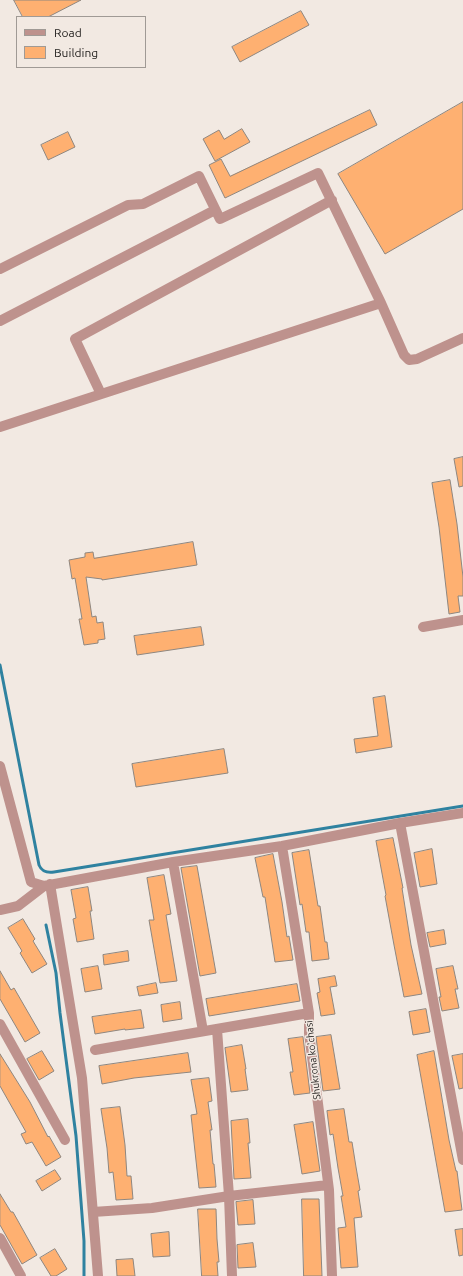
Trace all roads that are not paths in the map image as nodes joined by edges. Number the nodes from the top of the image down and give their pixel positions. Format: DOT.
graph roads {
  1 [pos="332,200"];
  2 [pos="215,210"];
  3 [pos="0,269"];
  4 [pos="381,303"];
  5 [pos="0,321"];
  6 [pos="463,338"];
  7 [pos="102,394"];
  8 [pos="0,427"];
  9 [pos="463,620"];
  10 [pos="422,627"];
  11 [pos="0,766"];
  12 [pos="463,813"];
  13 [pos="400,823"];
  14 [pos="282,846"];
  15 [pos="173,862"];
  16 [pos="47,885"];
  17 [pos="0,910"];
  18 [pos="309,1013"];
  19 [pos="0,1024"];
  20 [pos="217,1029"];
  21 [pos="203,1031"];
  22 [pos="95,1050"];
  23 [pos="65,1140"];
  24 [pos="463,1160"];
  25 [pos="328,1185"];
  26 [pos="229,1196"];
  27 [pos="93,1212"];
  28 [pos="0,1238"];
  29 [pos="21,1276"];
  30 [pos="98,1276"];
  31 [pos="232,1276"];
  32 [pos="332,1276"];
  1 -- 2 [label="street"];
  1 -- 4 [label="street"];
  1 -- 7 [label="street"];
  2 -- 3 [label="street"];
  2 -- 5 [label="street"];
  4 -- 6 [label="street"];
  4 -- 7 [label="street"];
  7 -- 8 [label="street"];
  9 -- 10 [label="street"];
  11 -- 16 [label="street"];
  12 -- 13 [label="street"];
  13 -- 14 [label="street"];
  13 -- 24 [label="street"];
  14 -- 15 [label="street"];
  14 -- 18 [label="street, Shukrona ko'chasi"];
  15 -- 16 [label="street"];
  15 -- 21 [label="street"];
  16 -- 17 [label="street"];
  16 -- 27 [label="street"];
  18 -- 20 [label="street"];
  18 -- 25 [label="street, Shukrona ko'chasi"];
  19 -- 23 [label="street"];
  20 -- 21 [label="street"];
  20 -- 26 [label="street"];
  21 -- 22 [label="street"];
  25 -- 26 [label="street"];
  25 -- 32 [label="street, Shukrona ko'chasi"];
  26 -- 27 [label="street"];
  26 -- 31 [label="street"];
  27 -- 30 [label="street"];
  28 -- 29 [label="street"];
}
